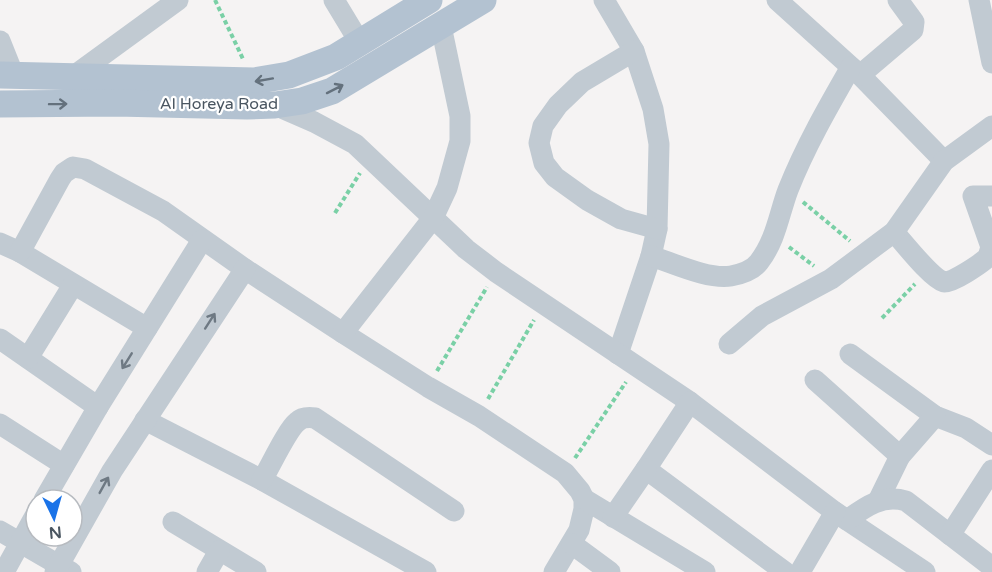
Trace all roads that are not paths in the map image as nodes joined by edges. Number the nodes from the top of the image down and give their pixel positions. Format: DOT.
graph roads {
  1 [pos="178,0"];
  2 [pos="334,0"];
  3 [pos="429,0"];
  4 [pos="483,0"];
  5 [pos="604,0"];
  6 [pos="777,0"];
  7 [pos="898,0"];
  8 [pos="979,0"];
  9 [pos="441,26"];
  10 [pos="0,41"];
  11 [pos="360,43"];
  12 [pos="634,51"];
  13 [pos="992,63"];
  14 [pos="856,71"];
  15 [pos="7,76"];
  16 [pos="71,78"];
  17 [pos="0,104"];
  18 [pos="275,105"];
  19 [pos="992,126"];
  20 [pos="944,161"];
  21 [pos="992,196"];
  22 [pos="433,218"];
  23 [pos="657,229"];
  24 [pos="894,232"];
  25 [pos="202,240"];
  26 [pos="0,243"];
  27 [pos="20,252"];
  28 [pos="651,256"];
  29 [pos="244,269"];
  30 [pos="74,285"];
  31 [pos="147,328"];
  32 [pos="343,333"];
  33 [pos="0,339"];
  34 [pos="729,344"];
  35 [pos="618,354"];
  36 [pos="850,354"];
  37 [pos="28,358"];
  38 [pos="815,380"];
  39 [pos="690,402"];
  40 [pos="98,407"];
  41 [pos="935,416"];
  42 [pos="145,420"];
  43 [pos="0,424"];
  44 [pos="992,445"];
  45 [pos="900,456"];
  46 [pos="64,465"];
  47 [pos="646,469"];
  48 [pos="992,470"];
  49 [pos="262,480"];
  50 [pos="51,488"];
  51 [pos="584,499"];
  52 [pos="878,501"];
  53 [pos="454,511"];
  54 [pos="841,516"];
  55 [pos="614,517"];
  56 [pos="173,522"];
  57 [pos="0,531"];
  58 [pos="950,535"];
  59 [pos="24,536"];
  60 [pos="20,543"];
  61 [pos="572,544"];
  62 [pos="219,551"];
  63 [pos="992,567"];
  64 [pos="62,570"];
  65 [pos="4,572"];
  66 [pos="207,572"];
  67 [pos="256,572"];
  68 [pos="426,572"];
  69 [pos="554,572"];
  70 [pos="610,572"];
  71 [pos="705,572"];
  72 [pos="785,572"];
  73 [pos="800,572"];
  74 [pos="925,572"];
  1 -- 16 [label="street"];
  2 -- 11 [label="street"];
  3 -- 11 [label="main road, Al Horeya Road"];
  4 -- 9 [label="main road, Al Horeya Road"];
  5 -- 12 [label="street"];
  6 -- 14 [label="street"];
  7 -- 14 [label="street"];
  8 -- 13 [label="street"];
  18 -- 9 [label="main road, Al Horeya Road, one-way"];
  9 -- 22 [label="street"];
  10 -- 15 [label="street"];
  11 -- 16 [label="main road, Al Horeya Road, one-way"];
  12 -- 23 [label="street"];
  12 -- 23 [label="street"];
  14 -- 20 [label="street"];
  14 -- 28 [label="street"];
  15 -- 16 [label="main road, Al Horeya Road"];
  17 -- 18 [label="main road, Al Horeya Road, one-way"];
  18 -- 22 [label="street"];
  19 -- 20 [label="street"];
  20 -- 24 [label="street"];
  21 -- 24 [label="street"];
  22 -- 32 [label="street"];
  22 -- 35 [label="street"];
  23 -- 28 [label="street"];
  24 -- 34 [label="street"];
  25 -- 27 [label="street"];
  25 -- 29 [label="street"];
  25 -- 31 [label="street"];
  26 -- 27 [label="street"];
  27 -- 30 [label="street"];
  28 -- 35 [label="street"];
  29 -- 32 [label="street"];
  42 -- 29 [label="street, one-way"];
  30 -- 31 [label="street"];
  30 -- 37 [label="street"];
  31 -- 40 [label="street, one-way"];
  32 -- 51 [label="street"];
  33 -- 37 [label="street"];
  35 -- 39 [label="street"];
  36 -- 41 [label="street"];
  37 -- 40 [label="street"];
  38 -- 45 [label="street"];
  39 -- 47 [label="street"];
  39 -- 54 [label="street"];
  40 -- 46 [label="street"];
  41 -- 44 [label="street"];
  41 -- 45 [label="street"];
  42 -- 49 [label="street"];
  64 -- 42 [label="street, one-way"];
  43 -- 46 [label="street"];
  45 -- 52 [label="street"];
  46 -- 50 [label="street"];
  47 -- 55 [label="street"];
  47 -- 72 [label="street"];
  48 -- 58 [label="street"];
  49 -- 53 [label="street"];
  49 -- 68 [label="street"];
  51 -- 55 [label="street"];
  51 -- 61 [label="street"];
  52 -- 54 [label="street"];
  52 -- 58 [label="street"];
  54 -- 73 [label="street"];
  54 -- 74 [label="street"];
  55 -- 71 [label="street"];
  56 -- 62 [label="street"];
  57 -- 60 [label="street"];
  58 -- 63 [label="street"];
  59 -- 60 [label="street"];
  60 -- 64 [label="street"];
  60 -- 65 [label="street"];
  61 -- 69 [label="street"];
  61 -- 70 [label="street"];
  62 -- 66 [label="street"];
  62 -- 67 [label="street"];
}
